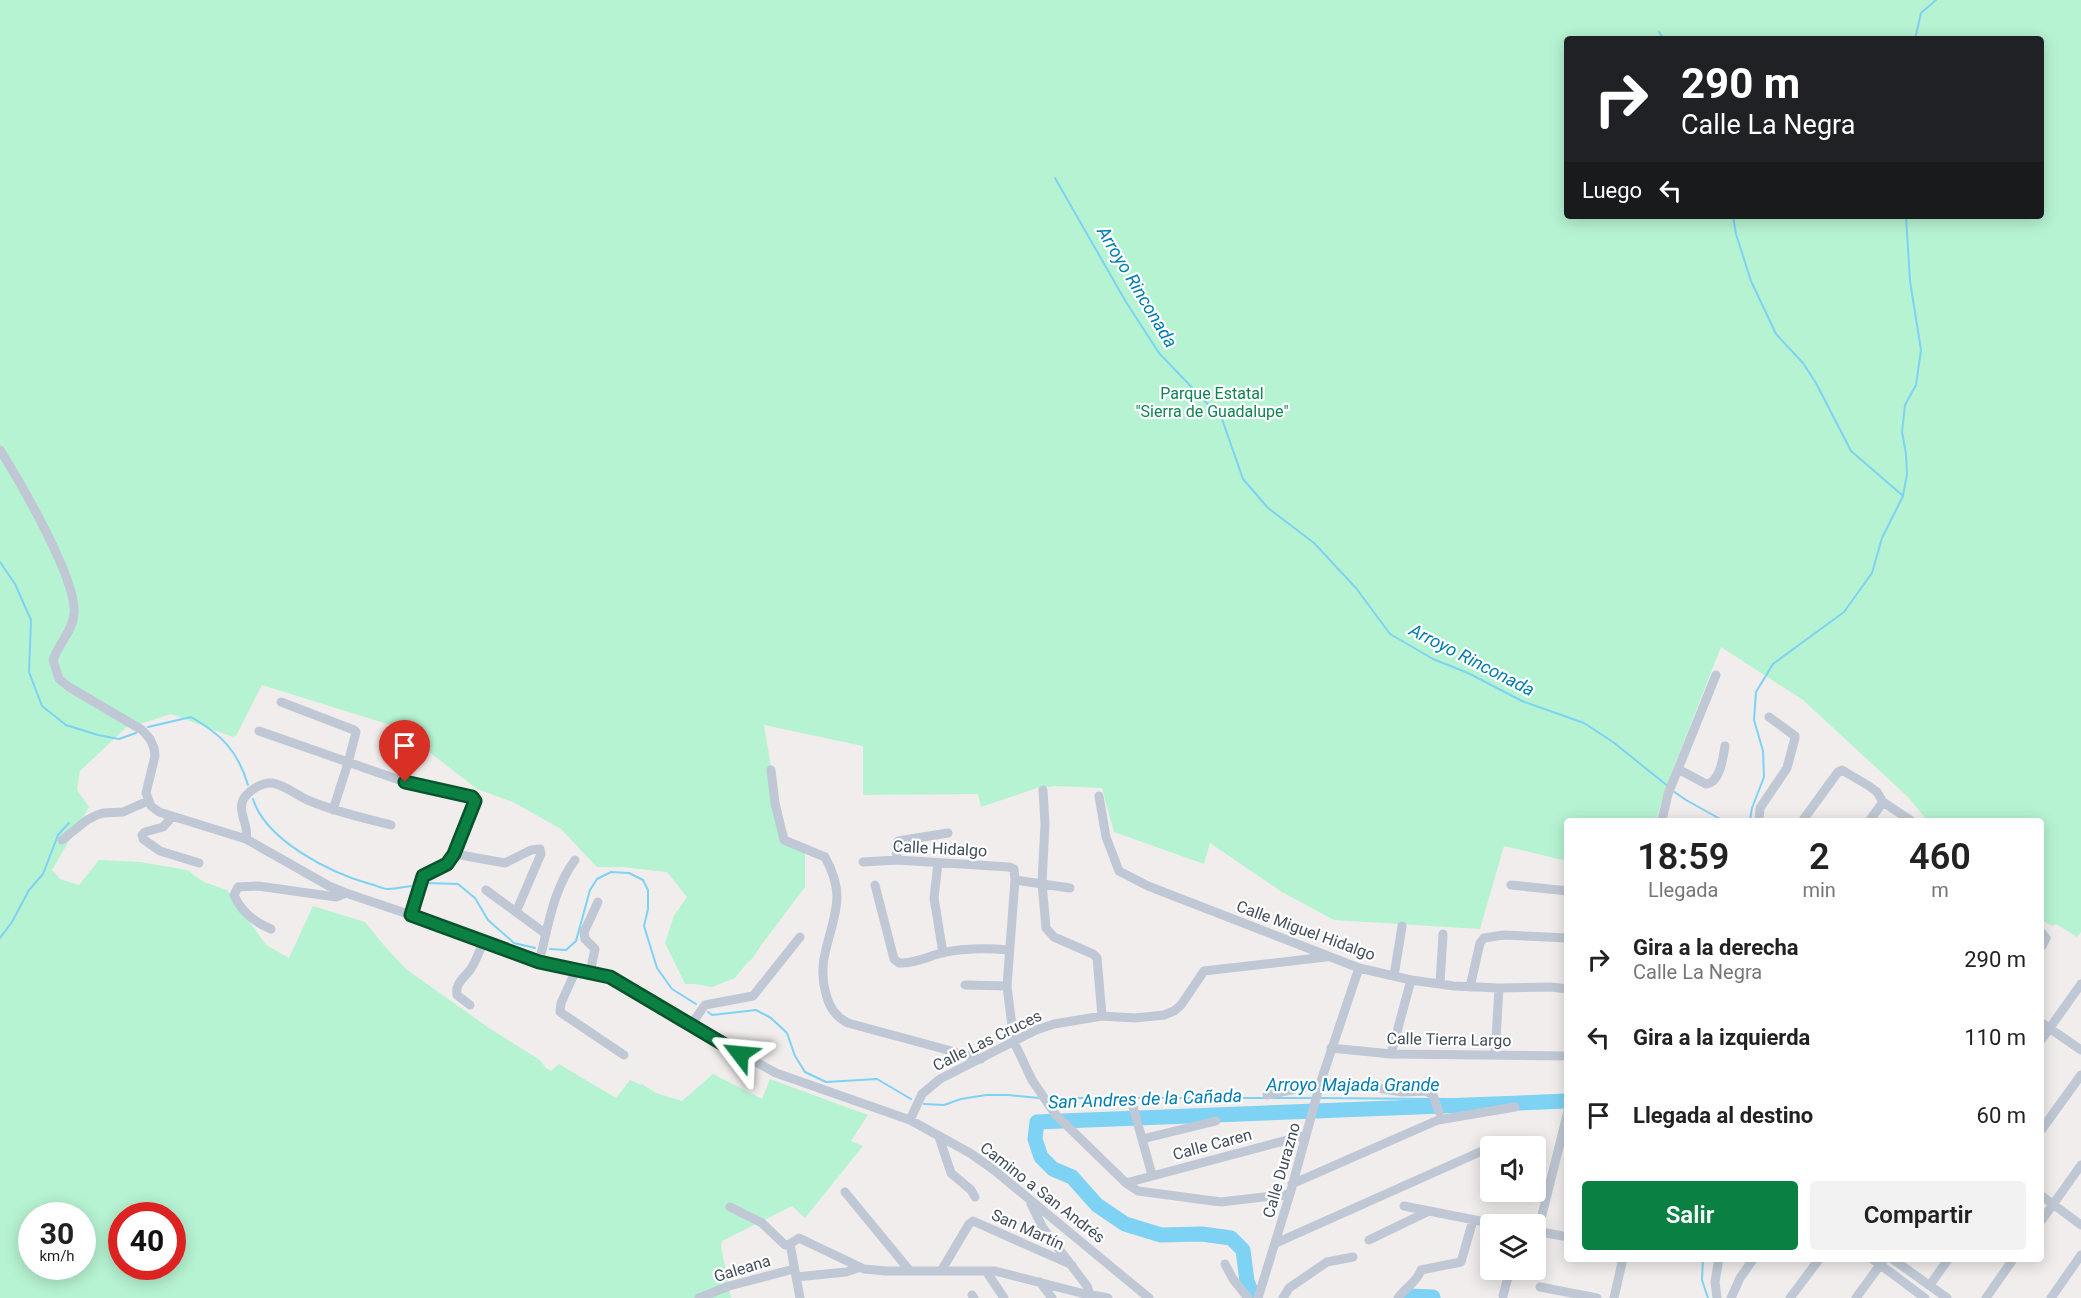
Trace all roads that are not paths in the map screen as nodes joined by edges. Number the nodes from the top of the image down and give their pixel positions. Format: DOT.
graph roads {
  1 [pos="0,450"];
  2 [pos="1716,675"];
  3 [pos="281,702"];
  4 [pos="1769,717"];
  5 [pos="259,731"];
  6 [pos="1725,746"];
  7 [pos="348,764"];
  8 [pos="1678,769"];
  9 [pos="771,770"];
  10 [pos="1043,790"];
  11 [pos="1099,796"];
  12 [pos="148,801"];
  13 [pos="1883,802"];
  14 [pos="333,810"];
  15 [pos="172,817"];
  16 [pos="1662,818"];
  17 [pos="1759,818"];
  18 [pos="1804,818"];
  19 [pos="1871,818"];
  20 [pos="1907,818"];
  21 [pos="391,825"];
  22 [pos="948,833"];
  23 [pos="246,839"];
  24 [pos="62,840"];
  25 [pos="454,854"];
  26 [pos="575,860"];
  27 [pos="897,860"];
  28 [pos="863,862"];
  29 [pos="199,863"];
  30 [pos="938,863"];
  31 [pos="1015,880"];
  32 [pos="1042,883"];
  33 [pos="875,885"];
  34 [pos="1511,885"];
  35 [pos="1070,888"];
  36 [pos="486,890"];
  37 [pos="1564,891"];
  38 [pos="346,893"];
  39 [pos="598,902"];
  40 [pos="516,912"];
  41 [pos="411,915"];
  42 [pos="1402,926"];
  43 [pos="271,929"];
  44 [pos="546,934"];
  45 [pos="1443,934"];
  46 [pos="800,937"];
  47 [pos="1564,938"];
  48 [pos="483,943"];
  49 [pos="1009,951"];
  50 [pos="943,953"];
  51 [pos="1329,957"];
  52 [pos="539,962"];
  53 [pos="1359,968"];
  54 [pos="576,970"];
  55 [pos="590,973"];
  56 [pos="1394,976"];
  57 [pos="1411,980"];
  58 [pos="1440,984"];
  59 [pos="2081,984"];
  60 [pos="965,985"];
  61 [pos="1007,986"];
  62 [pos="1470,987"];
  63 [pos="1499,988"];
  64 [pos="1564,989"];
  65 [pos="470,1005"];
  66 [pos="1102,1016"];
  67 [pos="690,1026"];
  68 [pos="2045,1026"];
  69 [pos="1014,1042"];
  70 [pos="1331,1048"];
  71 [pos="2081,1050"];
  72 [pos="624,1054"];
  73 [pos="1391,1054"];
  74 [pos="1495,1054"];
  75 [pos="1564,1056"];
  76 [pos="981,1059"];
  77 [pos="2081,1075"];
  78 [pos="1320,1084"];
  79 [pos="1267,1095"];
  80 [pos="1132,1103"];
  81 [pos="1515,1107"];
  82 [pos="1439,1112"];
  83 [pos="910,1120"];
  84 [pos="1216,1121"];
  85 [pos="1564,1126"];
  86 [pos="2044,1126"];
  87 [pos="1306,1135"];
  88 [pos="939,1137"];
  89 [pos="1142,1139"];
  90 [pos="1480,1151"];
  91 [pos="2081,1166"];
  92 [pos="1152,1175"];
  93 [pos="1126,1183"];
  94 [pos="1291,1189"];
  95 [pos="845,1192"];
  96 [pos="975,1197"];
  97 [pos="2044,1197"];
  98 [pos="1028,1199"];
  99 [pos="2053,1204"];
  100 [pos="1404,1206"];
  101 [pos="730,1207"];
  102 [pos="1429,1211"];
  103 [pos="1541,1214"];
  104 [pos="2044,1217"];
  105 [pos="1473,1220"];
  106 [pos="1480,1221"];
  107 [pos="2081,1225"];
  108 [pos="1546,1233"];
  109 [pos="1564,1236"];
  110 [pos="1369,1240"];
  111 [pos="1275,1243"];
  112 [pos="790,1244"];
  113 [pos="2081,1256"];
  114 [pos="1353,1257"];
  115 [pos="1622,1262"];
  116 [pos="1718,1262"];
  117 [pos="1751,1262"];
  118 [pos="1817,1262"];
  119 [pos="1882,1262"];
  120 [pos="1898,1262"];
  121 [pos="1946,1262"];
  122 [pos="2011,1262"];
  123 [pos="1225,1264"];
  124 [pos="1072,1265"];
  125 [pos="858,1268"];
  126 [pos="986,1270"];
  127 [pos="910,1271"];
  128 [pos="941,1271"];
  129 [pos="795,1273"];
  130 [pos="1507,1280"];
  131 [pos="1040,1282"];
  132 [pos="1930,1285"];
  133 [pos="1540,1287"];
  134 [pos="1090,1296"];
  135 [pos="1503,1296"];
  136 [pos="1924,1297"];
  137 [pos="699,1298"];
  138 [pos="800,1298"];
  139 [pos="1004,1298"];
  140 [pos="1052,1298"];
  141 [pos="1108,1298"];
  142 [pos="1149,1298"];
  143 [pos="1248,1298"];
  144 [pos="1258,1298"];
  145 [pos="1283,1298"];
  146 [pos="1398,1298"];
  147 [pos="1597,1298"];
  148 [pos="1614,1298"];
  149 [pos="1717,1298"];
  150 [pos="1731,1298"];
  151 [pos="1790,1298"];
  152 [pos="1856,1298"];
  153 [pos="1947,1298"];
  154 [pos="1986,1298"];
  155 [pos="2051,1298"];
  1 -- 12 [label="street"];
  2 -- 8 [label="street"];
  3 -- 7 [label="street"];
  4 -- 17 [label="street"];
  5 -- 7 [label="street"];
  6 -- 8 [label="street"];
  7 -- 14 [label="street"];
  7 -- 25 [label="street"];
  8 -- 16 [label="street"];
  9 -- 76 [label="street"];
  10 -- 32 [label="street"];
  11 -- 51 [label="street, Calle Miguel Hidalgo"];
  12 -- 15 [label="street, Camino a San Andrés"];
  12 -- 24 [label="street"];
  13 -- 18 [label="street"];
  13 -- 19 [label="street"];
  13 -- 20 [label="street"];
  14 -- 21 [label="street"];
  14 -- 23 [label="street"];
  15 -- 23 [label="street, Camino a San Andrés"];
  15 -- 29 [label="street"];
  22 -- 27 [label="street"];
  23 -- 38 [label="street, Camino a San Andrés"];
  25 -- 40 [label="street"];
  25 -- 41 [label="street"];
  26 -- 44 [label="street"];
  27 -- 28 [label="street, Calle Hidalgo"];
  27 -- 30 [label="street, Calle Hidalgo"];
  30 -- 31 [label="street, Calle Hidalgo"];
  30 -- 50 [label="street"];
  31 -- 32 [label="street"];
  31 -- 49 [label="street"];
  32 -- 35 [label="street"];
  32 -- 66 [label="street"];
  33 -- 50 [label="street"];
  34 -- 37 [label="street"];
  36 -- 40 [label="street"];
  38 -- 41 [label="street, Camino a San Andrés"];
  38 -- 43 [label="street"];
  39 -- 55 [label="street"];
  40 -- 44 [label="street"];
  41 -- 48 [label="street, Camino a San Andrés"];
  42 -- 56 [label="street"];
  44 -- 52 [label="street"];
  45 -- 58 [label="street"];
  46 -- 67 [label="street"];
  47 -- 62 [label="street"];
  48 -- 52 [label="street, Camino a San Andrés"];
  48 -- 65 [label="street"];
  49 -- 50 [label="street"];
  49 -- 61 [label="street"];
  51 -- 53 [label="street, Calle Miguel Hidalgo"];
  51 -- 66 [label="street, Calle Las Cruces"];
  52 -- 54 [label="street, Camino a San Andrés"];
  53 -- 56 [label="street, Calle Miguel Hidalgo"];
  53 -- 70 [label="street, Calle Durazno"];
  54 -- 55 [label="street, Camino a San Andrés"];
  54 -- 72 [label="street"];
  55 -- 67 [label="street, Camino a San Andrés"];
  56 -- 57 [label="street, Calle Miguel Hidalgo"];
  57 -- 58 [label="street, Calle Miguel Hidalgo"];
  57 -- 73 [label="street"];
  58 -- 62 [label="street, Calle Miguel Hidalgo"];
  59 -- 68 [label="street"];
  60 -- 61 [label="street"];
  61 -- 69 [label="street"];
  62 -- 63 [label="street, Calle Miguel Hidalgo"];
  63 -- 64 [label="street, Calle Miguel Hidalgo"];
  63 -- 74 [label="street"];
  66 -- 69 [label="street, Calle Las Cruces"];
  67 -- 83 [label="street, Camino a San Andrés"];
  68 -- 71 [label="street"];
  69 -- 76 [label="street, Calle Las Cruces"];
  69 -- 93 [label="street"];
  70 -- 73 [label="street, Calle Tierra Largo"];
  70 -- 78 [label="street, Calle Durazno"];
  73 -- 74 [label="street, Calle Tierra Largo"];
  74 -- 75 [label="street, Calle Tierra Largo"];
  76 -- 83 [label="street, Calle Las Cruces"];
  77 -- 86 [label="street"];
  78 -- 79 [label="street"];
  78 -- 82 [label="street"];
  78 -- 87 [label="street, Calle Durazno"];
  80 -- 89 [label="street"];
  81 -- 94 [label="street"];
  83 -- 88 [label="street, Camino a San Andrés"];
  84 -- 89 [label="street"];
  85 -- 103 [label="street"];
  87 -- 92 [label="street, Calle Caren"];
  87 -- 94 [label="street, Calle Durazno"];
  88 -- 96 [label="street"];
  88 -- 98 [label="street, Camino a San Andrés"];
  89 -- 92 [label="street"];
  90 -- 111 [label="street, Calle Durazno"];
  91 -- 99 [label="street"];
  92 -- 93 [label="street, Calle Caren"];
  93 -- 94 [label="street"];
  94 -- 111 [label="street, Calle Durazno"];
  95 -- 127 [label="street"];
  97 -- 99 [label="street"];
  98 -- 124 [label="street"];
  98 -- 142 [label="street, Camino a San Andrés"];
  99 -- 104 [label="street"];
  99 -- 107 [label="street"];
  100 -- 102 [label="street"];
  101 -- 112 [label="street"];
  102 -- 105 [label="street"];
  102 -- 110 [label="street"];
  105 -- 106 [label="street"];
  105 -- 146 [label="street"];
  108 -- 109 [label="street"];
  111 -- 144 [label="street, Calle Durazno"];
  112 -- 125 [label="street"];
  112 -- 129 [label="street"];
  113 -- 155 [label="street"];
  114 -- 145 [label="street"];
  115 -- 148 [label="street"];
  116 -- 149 [label="street"];
  117 -- 150 [label="street"];
  118 -- 151 [label="street"];
  119 -- 136 [label="street"];
  119 -- 152 [label="street"];
  120 -- 132 [label="street"];
  121 -- 132 [label="street"];
  122 -- 154 [label="street"];
  123 -- 143 [label="street"];
  124 -- 128 [label="street, San Martín"];
  124 -- 134 [label="street"];
  125 -- 127 [label="street"];
  125 -- 129 [label="street, Galeana"];
  126 -- 128 [label="street"];
  126 -- 131 [label="street"];
  126 -- 139 [label="street"];
  127 -- 128 [label="street"];
  129 -- 137 [label="street, Galeana"];
  129 -- 138 [label="street"];
  130 -- 135 [label="street"];
  131 -- 134 [label="street"];
  131 -- 140 [label="street"];
  132 -- 153 [label="street"];
  133 -- 147 [label="street"];
  134 -- 141 [label="street"];
}
